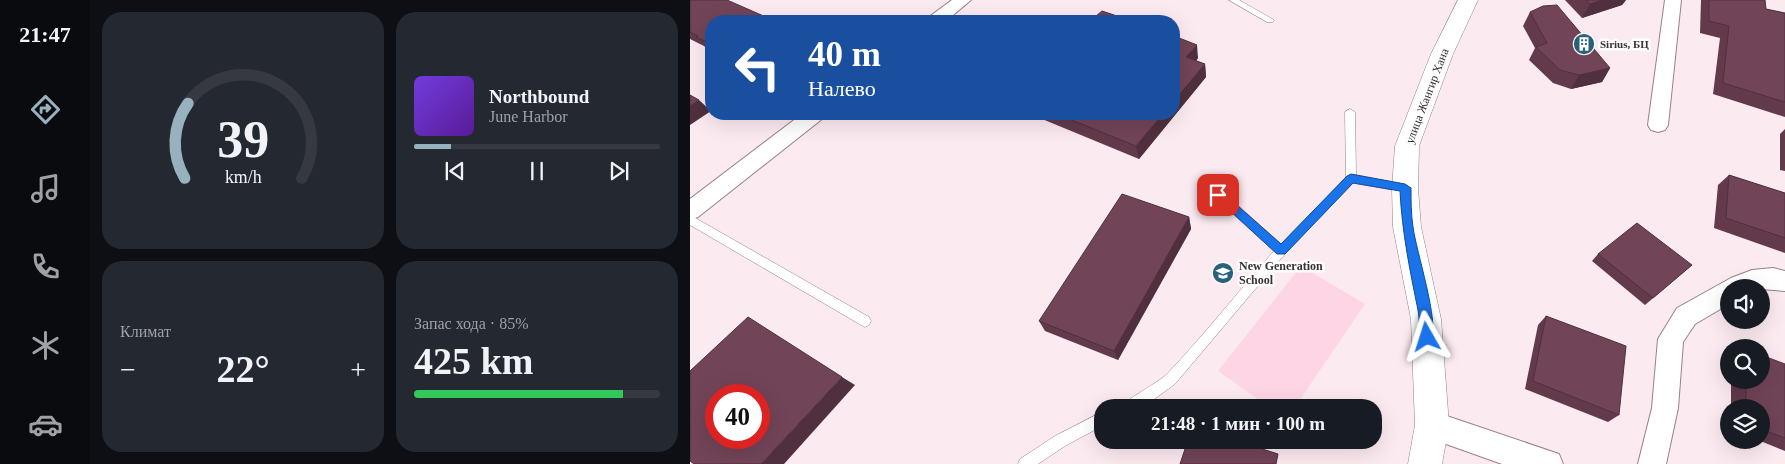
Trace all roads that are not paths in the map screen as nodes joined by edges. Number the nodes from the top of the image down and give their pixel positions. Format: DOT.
graph roads {
  1 [pos="962,0"];
  2 [pos="1234,0"];
  3 [pos="1468,0"];
  4 [pos="1673,0"];
  5 [pos="943,15"];
  6 [pos="1270,20"];
  7 [pos="1350,112"];
  8 [pos="807,120"];
  9 [pos="1658,125"];
  10 [pos="1351,178"];
  11 [pos="1405,188"];
  12 [pos="1218,195"];
  13 [pos="690,211"];
  14 [pos="690,220"];
  15 [pos="1281,251"];
  16 [pos="1770,280"];
  17 [pos="1785,281"];
  18 [pos="1720,296"];
  19 [pos="866,321"];
  20 [pos="1144,399"];
  21 [pos="1094,423"];
  22 [pos="1432,425"];
  23 [pos="1024,464"];
  24 [pos="1425,464"];
  25 [pos="1549,464"];
  26 [pos="1652,464"];
  1 -- 5 [label="street"];
  2 -- 6 [label="lane"];
  3 -- 11 [label="street, улица Жангир Хана"];
  4 -- 9 [label="street"];
  7 -- 10 [label="lane"];
  8 -- 13 [label="street"];
  10 -- 11 [label="lane"];
  10 -- 15 [label="lane"];
  11 -- 22 [label="street, улица Жангир Хана"];
  12 -- 15 [label="lane"];
  14 -- 19 [label="lane"];
  15 -- 20 [label="lane"];
  16 -- 17 [label="street"];
  18 -- 26 [label="street"];
  21 -- 23 [label="lane"];
  22 -- 24 [label="street, улица Жангир Хана"];
  22 -- 25 [label="street"];
}
